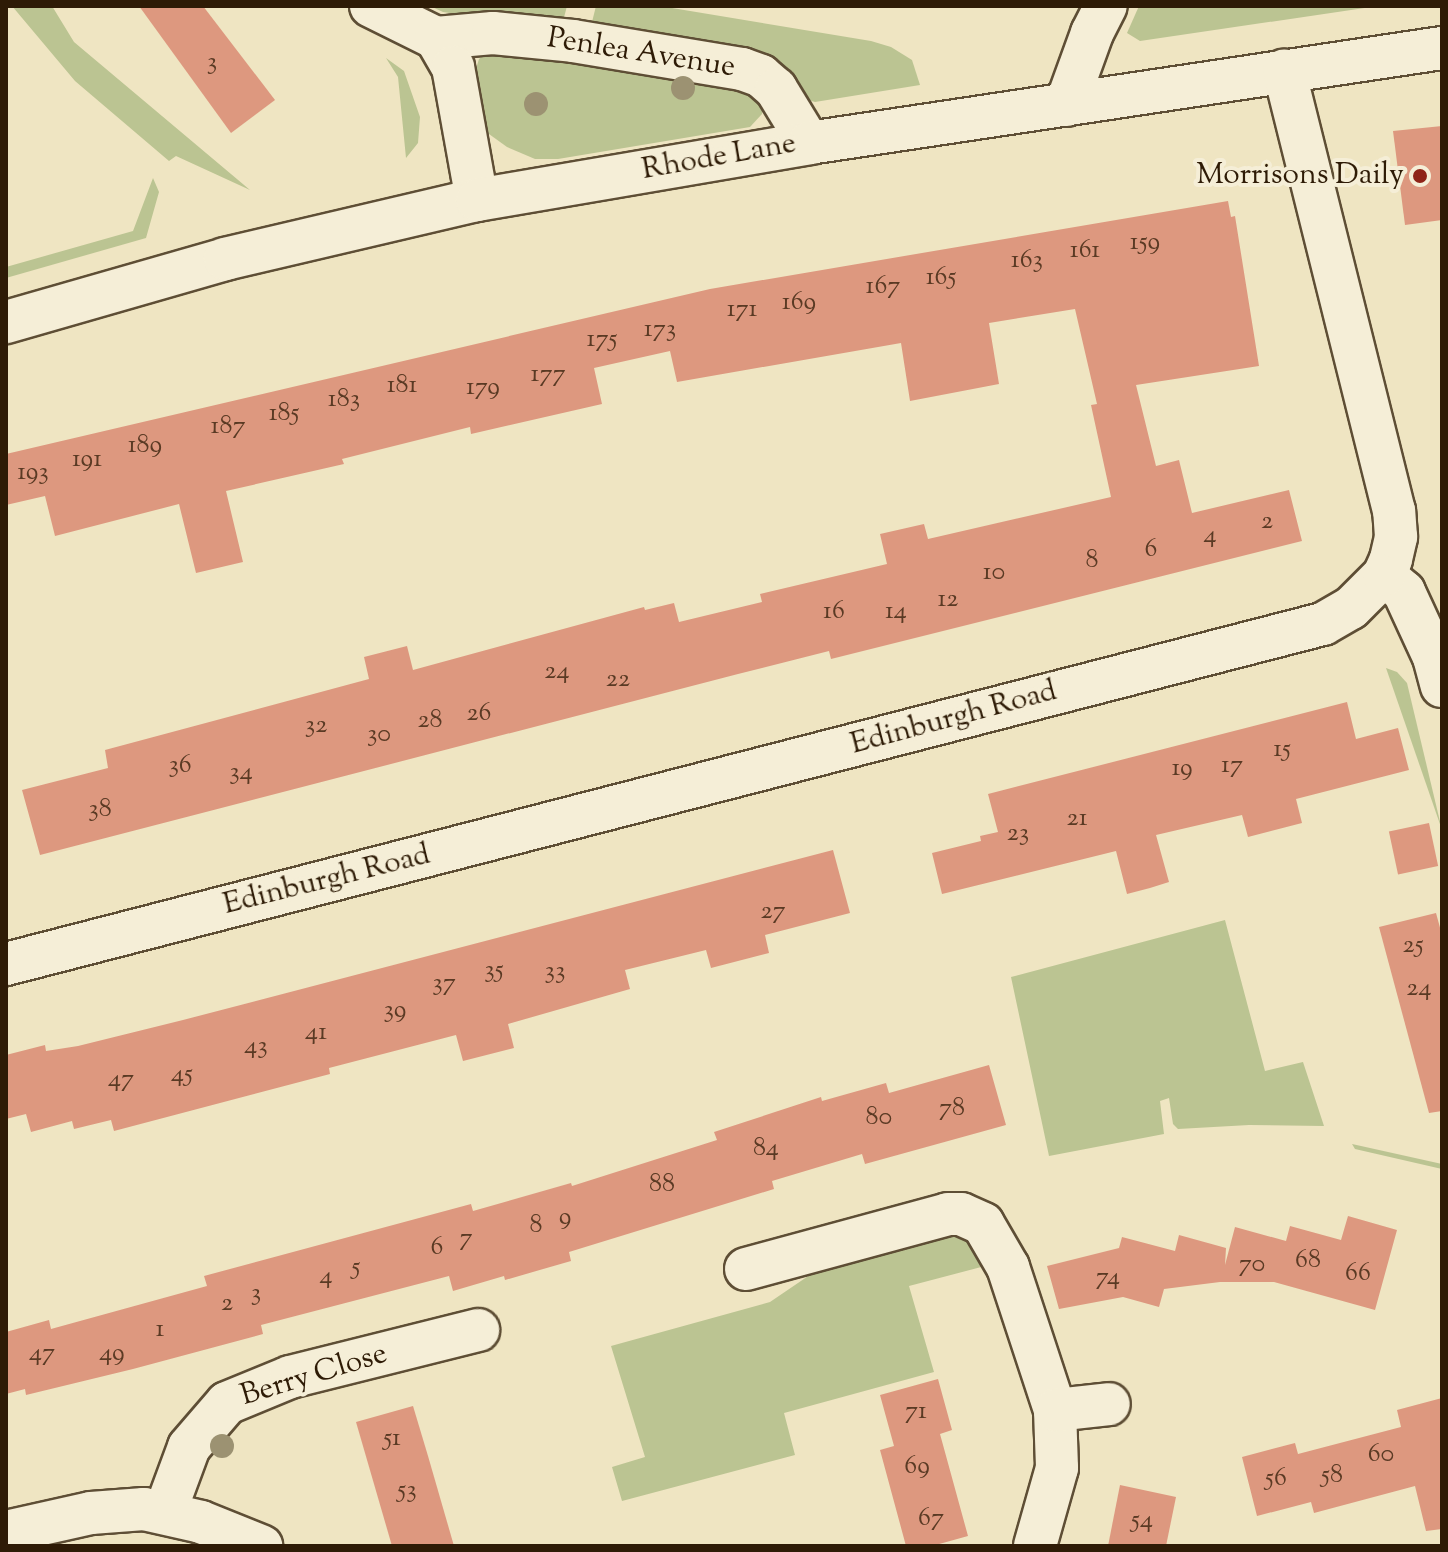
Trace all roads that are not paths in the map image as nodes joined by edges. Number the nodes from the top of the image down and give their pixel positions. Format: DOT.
graph roads {
  1 [pos="371,6"];
  2 [pos="1106,6"];
  3 [pos="436,38"];
  4 [pos="1442,48"];
  5 [pos="1284,71"];
  6 [pos="1066,105"];
  7 [pos="809,143"];
  8 [pos="477,200"];
  9 [pos="6,322"];
  10 [pos="1384,575"];
  11 [pos="1442,686"];
  12 [pos="6,964"];
  13 [pos="746,1269"];
  14 [pos="478,1330"];
  15 [pos="1109,1404"];
  16 [pos="1055,1410"];
  17 [pos="165,1512"];
  18 [pos="6,1532"];
  19 [pos="261,1546"];
  20 [pos="1035,1546"];
  1 -- 3 [label="street"];
  2 -- 6 [label="street"];
  3 -- 7 [label="street, Penlea Avenue"];
  3 -- 8 [label="street"];
  4 -- 5 [label="street, Rhode Lane"];
  5 -- 6 [label="street, Rhode Lane"];
  5 -- 10 [label="street, Edinburgh Road"];
  6 -- 7 [label="street, Rhode Lane"];
  7 -- 8 [label="street, Rhode Lane"];
  8 -- 9 [label="street, Rhode Lane"];
  10 -- 11 [label="street"];
  10 -- 12 [label="street, Edinburgh Road"];
  13 -- 16 [label="street"];
  14 -- 17 [label="street, Berry Close"];
  15 -- 16 [label="street"];
  16 -- 20 [label="street"];
  17 -- 18 [label="street"];
  17 -- 19 [label="street"];
}
